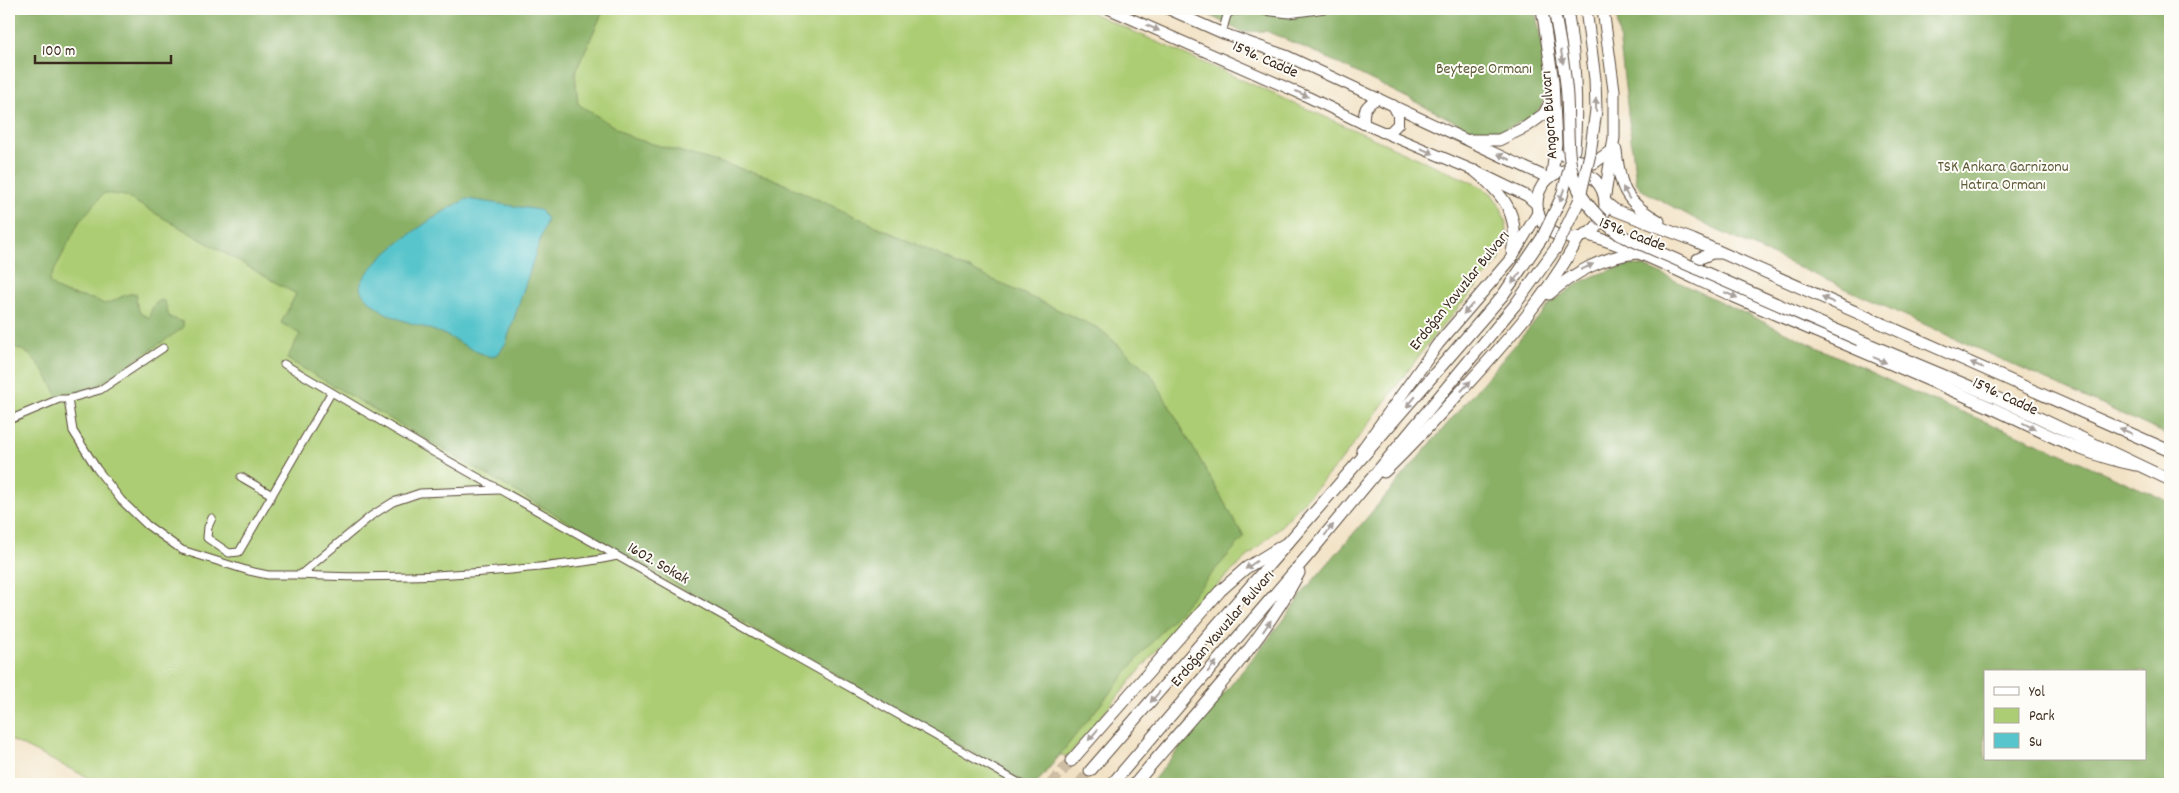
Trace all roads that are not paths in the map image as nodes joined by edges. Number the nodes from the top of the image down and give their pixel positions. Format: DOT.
graph roads {
  1 [pos="1109,9"];
  2 [pos="1168,9"];
  3 [pos="1325,9"];
  4 [pos="1542,9"];
  5 [pos="1554,9"];
  6 [pos="1567,9"];
  7 [pos="1586,9"];
  8 [pos="1603,9"];
  9 [pos="1222,33"];
  10 [pos="1553,95"];
  11 [pos="1378,98"];
  12 [pos="1393,104"];
  13 [pos="1364,124"];
  14 [pos="1382,132"];
  15 [pos="1614,138"];
  16 [pos="1470,140"];
  17 [pos="1556,143"];
  18 [pos="1612,150"];
  19 [pos="1475,171"];
  20 [pos="1550,176"];
  21 [pos="1605,200"];
  22 [pos="1537,208"];
  23 [pos="1594,213"];
  24 [pos="1582,236"];
  25 [pos="1542,238"];
  26 [pos="1693,240"];
  27 [pos="1639,253"];
  28 [pos="1724,254"];
  29 [pos="1510,260"];
  30 [pos="1710,286"];
  31 [pos="1534,306"];
  32 [pos="163,348"];
  33 [pos="284,364"];
  34 [pos="331,392"];
  35 [pos="68,399"];
  36 [pos="9,420"];
  37 [pos="2170,451"];
  38 [pos="2136,465"];
  39 [pos="242,477"];
  40 [pos="2170,480"];
  41 [pos="1337,487"];
  42 [pos="499,490"];
  43 [pos="272,495"];
  44 [pos="1358,495"];
  45 [pos="212,518"];
  46 [pos="1292,539"];
  47 [pos="1310,553"];
  48 [pos="617,556"];
  49 [pos="300,575"];
  50 [pos="1071,760"];
  51 [pos="1090,771"];
  52 [pos="1021,784"];
  53 [pos="1112,784"];
  54 [pos="1135,784"];
  1 -- 13 [label="main road, 1596. Cadde, one-way"];
  2 -- 9 [label="main road, 1596. Cadde"];
  3 -- 9 [label="street"];
  4 -- 10 [label="main road, Angora Bulvarı"];
  5 -- 23 [label="main road, Angora Bulvarı, one-way, bridge"];
  6 -- 25 [label="main road, Angora Bulvarı, one-way, bridge"];
  44 -- 7 [label="main road, Erdoğan Yavuzlar Bulvarı, one-way, bridge"];
  8 -- 15 [label="main road"];
  9 -- 11 [label="main road, 1596. Cadde"];
  10 -- 16 [label="main road"];
  10 -- 17 [label="main road, Angora Bulvarı"];
  11 -- 12 [label="main road, 1596. Cadde"];
  11 -- 13 [label="main road"];
  12 -- 14 [label="main road"];
  12 -- 16 [label="main road, 1596. Cadde"];
  13 -- 14 [label="main road, 1596. Cadde"];
  14 -- 19 [label="main road, 1596. Cadde, one-way"];
  15 -- 18 [label="main road"];
  26 -- 15 [label="main road, one-way"];
  20 -- 16 [label="main road, 1596. Cadde, one-way"];
  17 -- 18 [label="main road"];
  17 -- 20 [label="main road, Angora Bulvarı"];
  18 -- 21 [label="main road"];
  19 -- 22 [label="main road, 1596. Cadde"];
  19 -- 29 [label="main road"];
  20 -- 21 [label="main road, 1596. Cadde"];
  20 -- 22 [label="main road"];
  21 -- 24 [label="main road"];
  21 -- 26 [label="main road, 1596. Cadde"];
  22 -- 24 [label="main road, 1596. Cadde"];
  22 -- 29 [label="main road, Erdoğan Yavuzlar Bulvarı"];
  23 -- 38 [label="main road, 1596. Cadde, bridge"];
  24 -- 27 [label="main road, 1596. Cadde"];
  24 -- 31 [label="main road, Erdoğan Yavuzlar Bulvarı"];
  25 -- 41 [label="main road, Erdoğan Yavuzlar Bulvarı, one-way"];
  26 -- 28 [label="main road, 1596. Cadde"];
  27 -- 30 [label="main road, 1596. Cadde"];
  31 -- 27 [label="main road, one-way"];
  28 -- 30 [label="main road"];
  37 -- 28 [label="main road, 1596. Cadde, one-way"];
  29 -- 41 [label="main road, Erdoğan Yavuzlar Bulvarı, one-way"];
  30 -- 38 [label="main road, 1596. Cadde, one-way"];
  44 -- 31 [label="main road, Erdoğan Yavuzlar Bulvarı, one-way"];
  32 -- 35 [label="street"];
  33 -- 34 [label="street, 1602. Sokak"];
  34 -- 42 [label="street, 1602. Sokak"];
  34 -- 43 [label="street"];
  35 -- 36 [label="street"];
  35 -- 49 [label="street"];
  38 -- 40 [label="main road, 1596. Cadde"];
  39 -- 43 [label="street"];
  41 -- 46 [label="main road, Erdoğan Yavuzlar Bulvarı"];
  42 -- 48 [label="street, 1602. Sokak"];
  42 -- 49 [label="street"];
  43 -- 45 [label="street"];
  47 -- 44 [label="main road, Erdoğan Yavuzlar Bulvarı, one-way"];
  46 -- 50 [label="main road, one-way"];
  46 -- 51 [label="main road, Erdoğan Yavuzlar Bulvarı, one-way"];
  53 -- 47 [label="main road, Erdoğan Yavuzlar Bulvarı, one-way"];
  54 -- 47 [label="main road, one-way"];
  48 -- 49 [label="street"];
  48 -- 52 [label="street, 1602. Sokak"];
}
